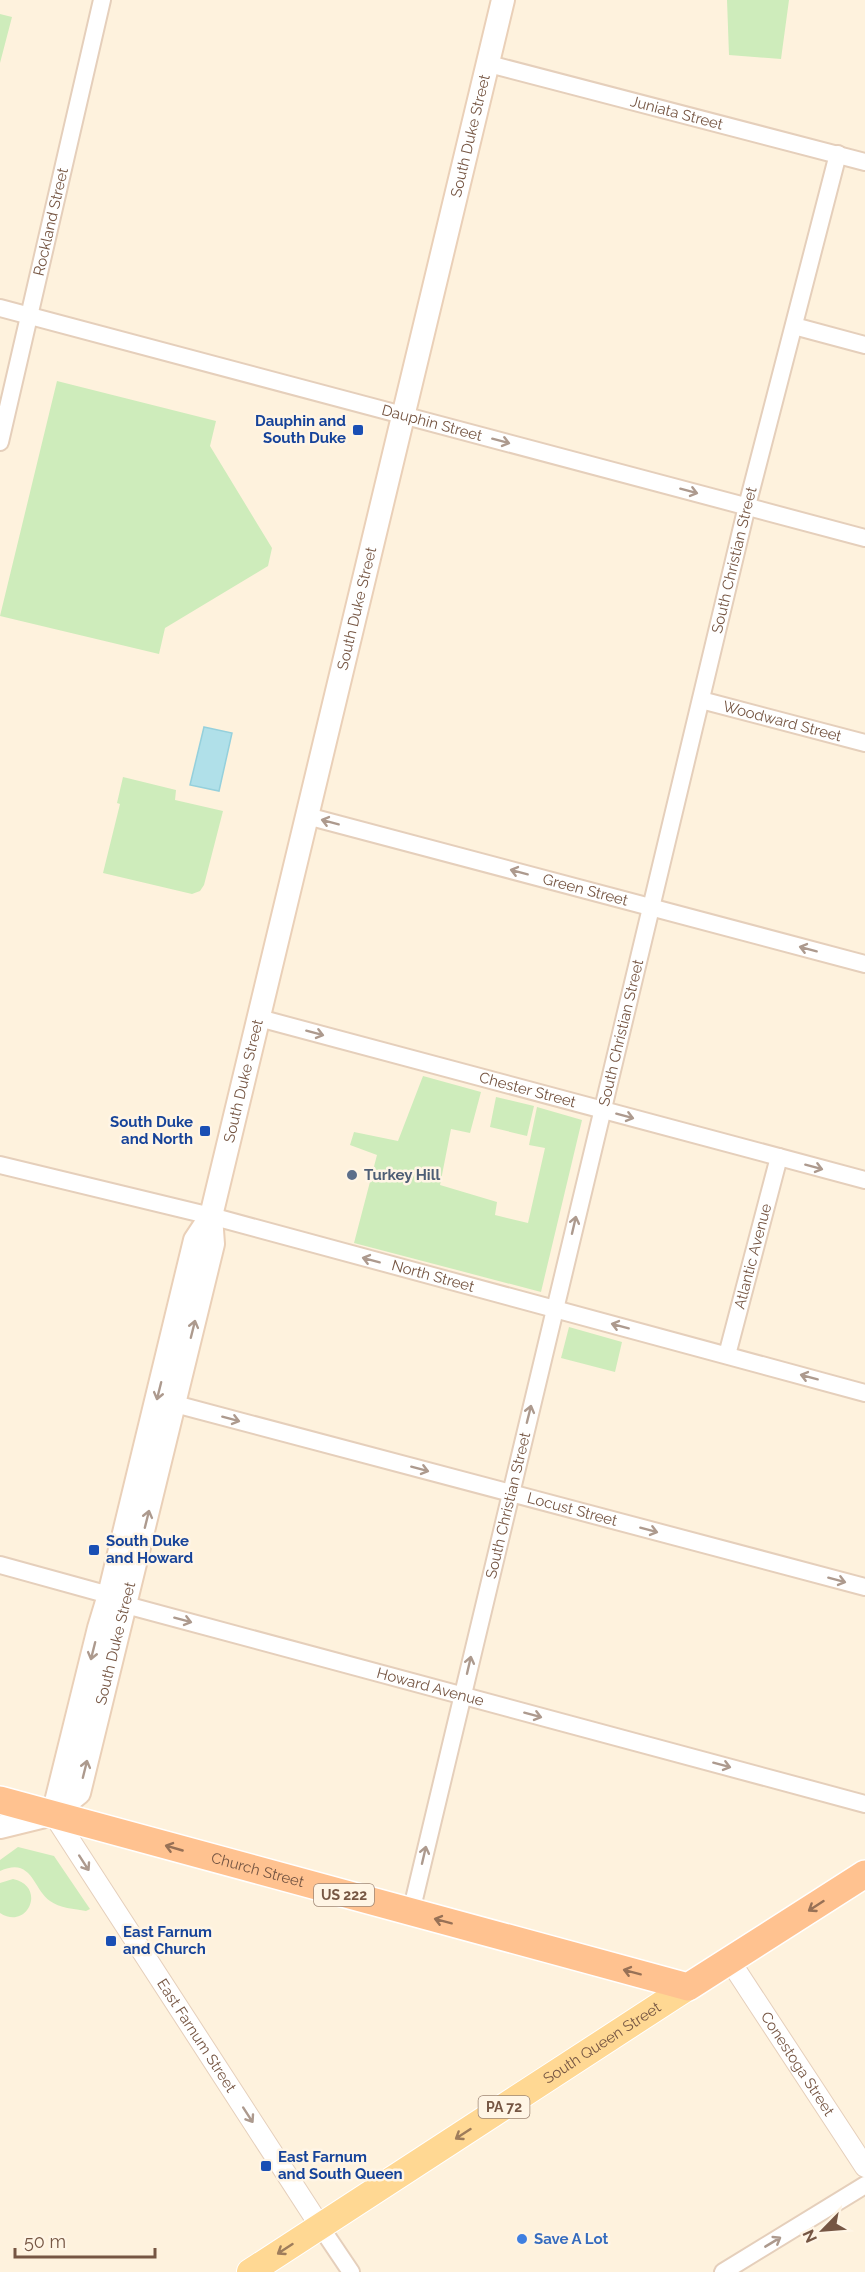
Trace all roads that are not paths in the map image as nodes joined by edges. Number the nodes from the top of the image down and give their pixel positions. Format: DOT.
graph roads {
  1 [pos="102,0"];
  2 [pos="503,0"];
  3 [pos="489,64"];
  4 [pos="838,154"];
  5 [pos="865,162"];
  6 [pos="0,308"];
  7 [pos="30,316"];
  8 [pos="794,326"];
  9 [pos="865,345"];
  10 [pos="404,415"];
  11 [pos="0,442"];
  12 [pos="747,506"];
  13 [pos="865,538"];
  14 [pos="701,700"];
  15 [pos="865,743"];
  16 [pos="307,816"];
  17 [pos="651,907"];
  18 [pos="865,964"];
  19 [pos="258,1018"];
  20 [pos="601,1110"];
  21 [pos="779,1157"];
  22 [pos="0,1165"];
  23 [pos="865,1180"];
  24 [pos="211,1216"];
  25 [pos="555,1309"];
  26 [pos="727,1355"];
  27 [pos="865,1393"];
  28 [pos="175,1404"];
  29 [pos="510,1493"];
  30 [pos="0,1565"];
  31 [pos="865,1587"];
  32 [pos="118,1600"];
  33 [pos="462,1695"];
  34 [pos="0,1800"];
  35 [pos="865,1804"];
  36 [pos="53,1814"];
  37 [pos="0,1827"];
  38 [pos="865,1874"];
  39 [pos="411,1912"];
  40 [pos="730,1961"];
  41 [pos="688,1987"];
  42 [pos="865,2167"];
  43 [pos="865,2186"];
  44 [pos="320,2226"];
  45 [pos="250,2272"];
  46 [pos="351,2272"];
  47 [pos="723,2272"];
  1 -- 7 [label="street, Rockland Street"];
  2 -- 3 [label="main road, South Duke Street"];
  3 -- 4 [label="street, Juniata Street"];
  3 -- 10 [label="main road, South Duke Street"];
  4 -- 5 [label="street, Juniata Street"];
  4 -- 8 [label="street, South Christian Street"];
  6 -- 7 [label="street, Dauphin Street"];
  7 -- 10 [label="street, Dauphin Street"];
  7 -- 11 [label="street, Rockland Street"];
  8 -- 9 [label="street"];
  8 -- 12 [label="street, South Christian Street"];
  10 -- 12 [label="street, Dauphin Street, one-way"];
  10 -- 16 [label="main road, South Duke Street"];
  12 -- 13 [label="street, Dauphin Street"];
  12 -- 14 [label="street, South Christian Street"];
  14 -- 15 [label="street, Woodward Street"];
  14 -- 17 [label="street, South Christian Street"];
  17 -- 16 [label="street, Green Street, one-way"];
  16 -- 19 [label="main road, South Duke Street"];
  18 -- 17 [label="street, Green Street, one-way"];
  17 -- 20 [label="street, South Christian Street"];
  19 -- 20 [label="street, Chester Street, one-way"];
  19 -- 24 [label="main road, South Duke Street"];
  20 -- 21 [label="street, Chester Street, one-way"];
  25 -- 20 [label="street, South Christian Street, one-way"];
  21 -- 23 [label="street, Chester Street, one-way"];
  21 -- 26 [label="street, Atlantic Avenue"];
  22 -- 24 [label="street, North Street"];
  25 -- 24 [label="street, North Street, one-way"];
  28 -- 24 [label="main road, South Duke Street, one-way"];
  24 -- 32 [label="main road, South Duke Street, one-way"];
  26 -- 25 [label="street, North Street, one-way"];
  29 -- 25 [label="street, South Christian Street, one-way"];
  27 -- 26 [label="street, North Street, one-way"];
  28 -- 29 [label="street, Locust Street, one-way"];
  32 -- 28 [label="main road, South Duke Street, one-way"];
  29 -- 31 [label="street, Locust Street, one-way"];
  33 -- 29 [label="street, South Christian Street, one-way"];
  30 -- 32 [label="street, Howard Avenue"];
  32 -- 33 [label="street, Howard Avenue, one-way"];
  32 -- 36 [label="main road, South Duke Street"];
  33 -- 35 [label="street, Howard Avenue, one-way"];
  39 -- 33 [label="street, South Christian Street, one-way"];
  34 -- 36 [label="highway, Church Street / US 222"];
  36 -- 37 [label="main road"];
  39 -- 36 [label="highway, Church Street / US 222, one-way"];
  36 -- 44 [label="street, East Farnum Street, one-way"];
  38 -- 40 [label="highway, South Queen Street, one-way"];
  41 -- 39 [label="highway, Church Street / US 222, one-way"];
  40 -- 41 [label="highway, South Queen Street"];
  40 -- 42 [label="street, Conestoga Street"];
  41 -- 44 [label="main road, South Queen Street / PA 72, one-way"];
  47 -- 43 [label="street, one-way"];
  44 -- 45 [label="main road, South Queen Street / PA 72, one-way"];
  44 -- 46 [label="street"];
}
